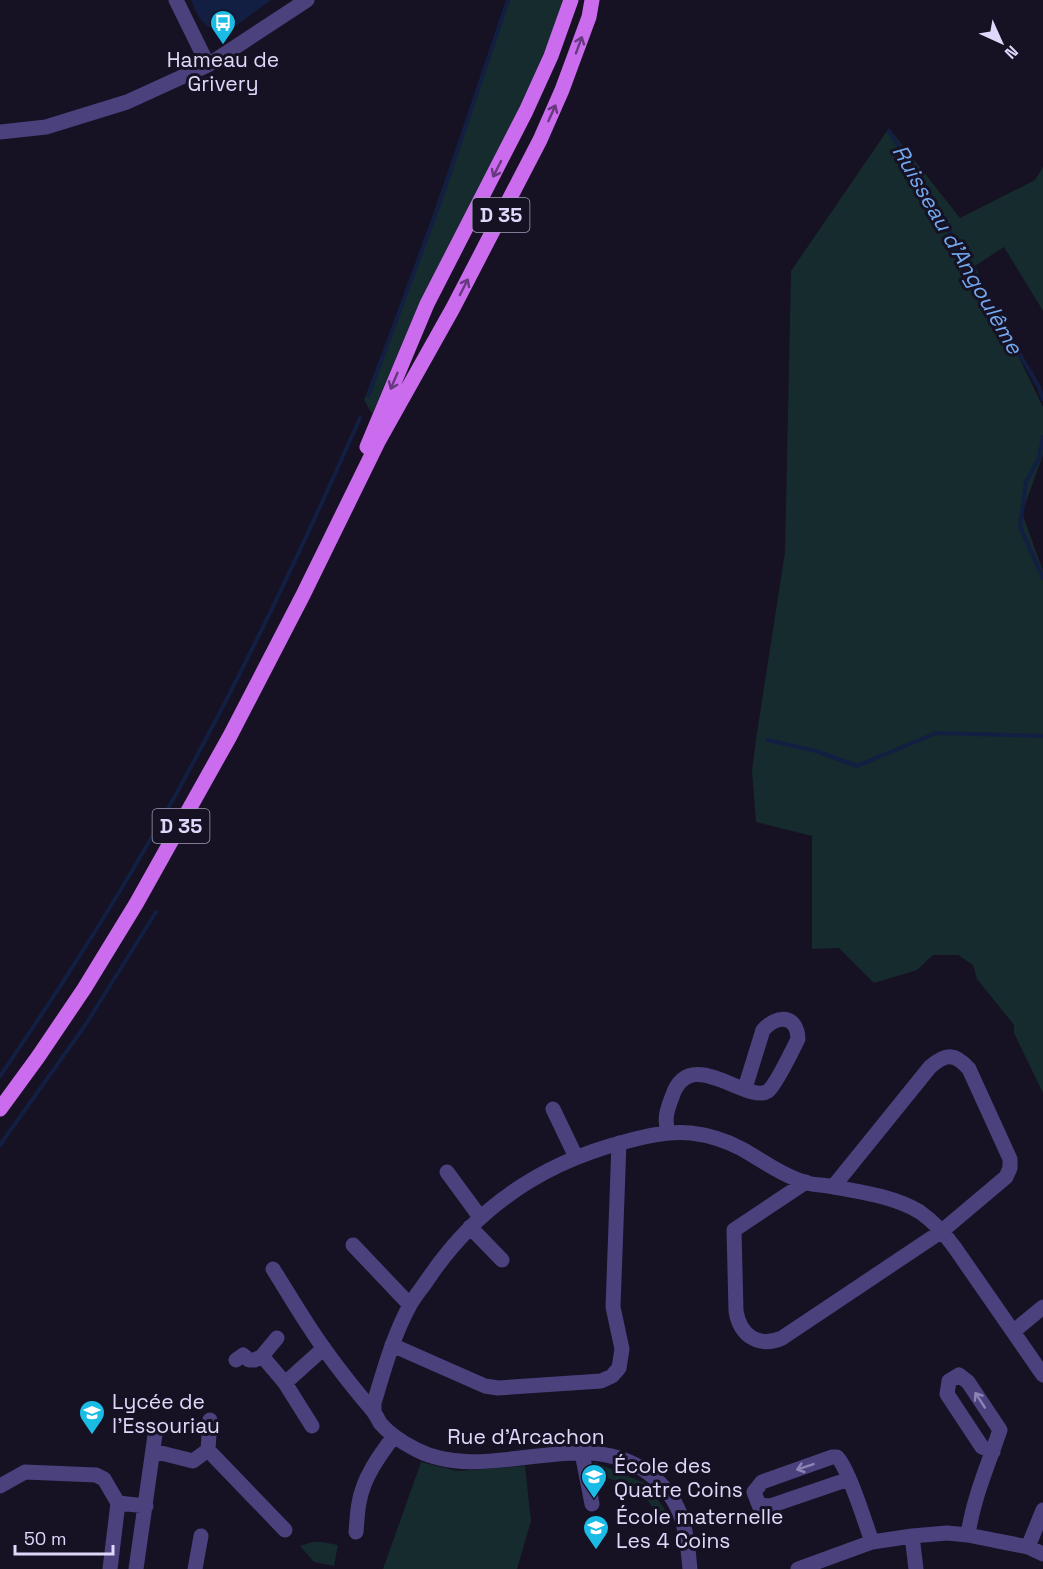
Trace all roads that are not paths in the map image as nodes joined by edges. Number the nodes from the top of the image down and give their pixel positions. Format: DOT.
graph roads {
  1 [pos="176,0"];
  2 [pos="307,0"];
  3 [pos="571,0"];
  4 [pos="592,0"];
  5 [pos="208,65"];
  6 [pos="0,132"];
  7 [pos="335,527"];
  8 [pos="745,1088"];
  9 [pos="553,1108"];
  10 [pos="0,1109"];
  11 [pos="668,1132"];
  12 [pos="619,1143"];
  13 [pos="576,1157"];
  14 [pos="447,1172"];
  15 [pos="806,1182"];
  16 [pos="833,1187"];
  17 [pos="475,1222"];
  18 [pos="942,1231"];
  19 [pos="353,1245"];
  20 [pos="502,1260"];
  21 [pos="273,1269"];
  22 [pos="410,1305"];
  23 [pos="1043,1307"];
  24 [pos="1014,1331"];
  25 [pos="277,1338"];
  26 [pos="392,1346"];
  27 [pos="324,1348"];
  28 [pos="262,1356"];
  29 [pos="236,1360"];
  30 [pos="1043,1375"];
  31 [pos="285,1383"];
  32 [pos="374,1412"];
  33 [pos="210,1420"];
  34 [pos="312,1426"];
  35 [pos="155,1435"];
  36 [pos="394,1436"];
  37 [pos="208,1450"];
  38 [pos="153,1451"];
  39 [pos="993,1452"];
  40 [pos="582,1453"];
  41 [pos="849,1479"];
  42 [pos="0,1486"];
  43 [pos="118,1503"];
  44 [pos="592,1504"];
  45 [pos="146,1506"];
  46 [pos="1043,1510"];
  47 [pos="285,1530"];
  48 [pos="356,1532"];
  49 [pos="968,1535"];
  50 [pos="201,1536"];
  51 [pos="912,1536"];
  52 [pos="872,1542"];
  53 [pos="1028,1547"];
  54 [pos="1043,1554"];
  55 [pos="110,1569"];
  56 [pos="136,1569"];
  57 [pos="195,1569"];
  58 [pos="690,1569"];
  59 [pos="798,1569"];
  60 [pos="916,1569"];
  1 -- 5 [label="street"];
  2 -- 5 [label="street"];
  3 -- 7 [label="main road, D 35, one-way"];
  7 -- 4 [label="main road, D 35, one-way"];
  5 -- 6 [label="street"];
  7 -- 10 [label="main road, D 35"];
  8 -- 8 [label="street"];
  8 -- 11 [label="street"];
  9 -- 13 [label="street"];
  11 -- 12 [label="street"];
  11 -- 15 [label="street"];
  12 -- 13 [label="street"];
  12 -- 26 [label="street"];
  13 -- 17 [label="street"];
  14 -- 17 [label="street"];
  15 -- 16 [label="street"];
  15 -- 18 [label="street"];
  16 -- 18 [label="street"];
  16 -- 18 [label="street"];
  17 -- 20 [label="street"];
  17 -- 22 [label="street"];
  18 -- 24 [label="street"];
  19 -- 22 [label="street"];
  21 -- 27 [label="street, Rue d'Arcachon"];
  22 -- 26 [label="street"];
  23 -- 24 [label="street"];
  24 -- 30 [label="street"];
  25 -- 28 [label="street"];
  26 -- 32 [label="street"];
  27 -- 31 [label="street"];
  27 -- 32 [label="street, Rue d'Arcachon"];
  28 -- 29 [label="street"];
  28 -- 31 [label="street"];
  31 -- 34 [label="street"];
  32 -- 36 [label="street, Rue d'Arcachon"];
  33 -- 37 [label="street"];
  35 -- 38 [label="street"];
  36 -- 40 [label="street, Rue d'Arcachon"];
  36 -- 48 [label="street"];
  37 -- 38 [label="street"];
  37 -- 47 [label="street"];
  38 -- 45 [label="street"];
  39 -- 39 [label="street, one-way"];
  39 -- 49 [label="street"];
  40 -- 44 [label="street"];
  40 -- 58 [label="street, Rue d'Arcachon"];
  41 -- 41 [label="street, one-way"];
  41 -- 52 [label="street"];
  42 -- 43 [label="street"];
  43 -- 45 [label="street"];
  43 -- 55 [label="street"];
  45 -- 56 [label="street"];
  46 -- 53 [label="street"];
  49 -- 51 [label="street"];
  49 -- 53 [label="street"];
  50 -- 57 [label="street"];
  51 -- 52 [label="street"];
  51 -- 60 [label="street"];
  52 -- 59 [label="street"];
  53 -- 54 [label="street"];
}
